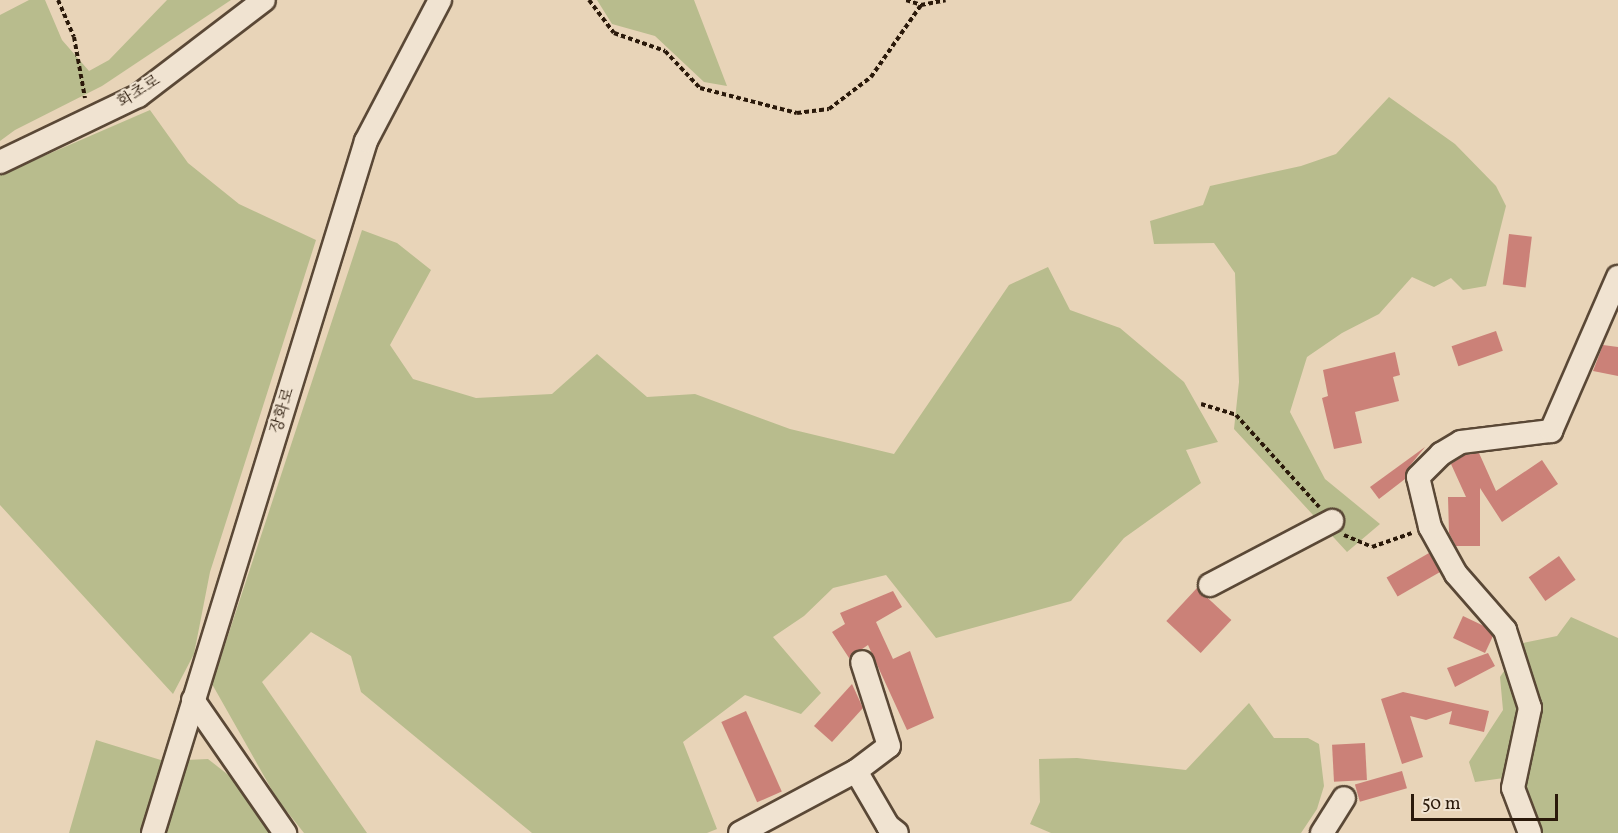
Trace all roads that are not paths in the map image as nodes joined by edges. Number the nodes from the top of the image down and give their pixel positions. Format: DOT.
graph roads {
  1 [pos="264,0"];
  2 [pos="440,0"];
  3 [pos="0,162"];
  4 [pos="1618,277"];
  5 [pos="1332,521"];
  6 [pos="1210,585"];
  7 [pos="862,662"];
  8 [pos="193,700"];
  9 [pos="856,771"];
  10 [pos="1344,798"];
  11 [pos="153,833"];
  12 [pos="285,833"];
  13 [pos="740,833"];
  14 [pos="897,833"];
  15 [pos="1322,833"];
  16 [pos="1530,833"];
  1 -- 3 [label="street, 화초로"];
  2 -- 8 [label="street, 장화로"];
  4 -- 16 [label="street"];
  5 -- 6 [label="street"];
  7 -- 9 [label="street"];
  8 -- 11 [label="street, 장화로"];
  8 -- 12 [label="street"];
  9 -- 13 [label="street"];
  9 -- 14 [label="street"];
  10 -- 15 [label="street"];
}
